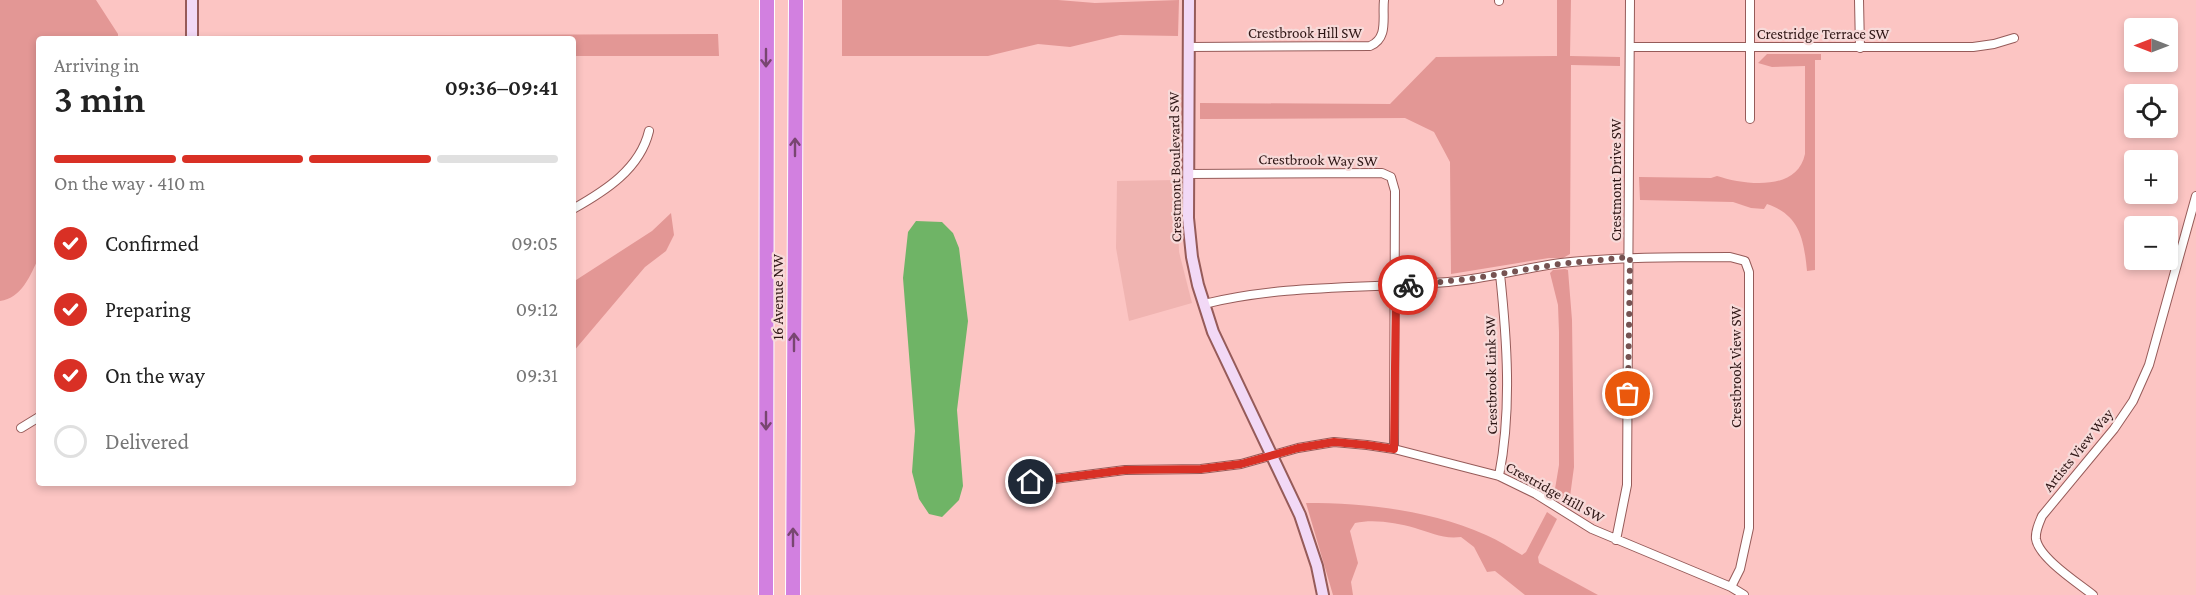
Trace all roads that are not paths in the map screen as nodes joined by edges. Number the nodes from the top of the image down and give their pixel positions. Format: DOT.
graph roads {
  1 [pos="192,0"];
  2 [pos="766,0"];
  3 [pos="796,0"];
  4 [pos="1189,0"];
  5 [pos="1384,0"];
  6 [pos="1630,0"];
  7 [pos="1750,0"];
  8 [pos="1859,0"];
  9 [pos="192,36"];
  10 [pos="2014,38"];
  11 [pos="1189,47"];
  12 [pos="1630,47"];
  13 [pos="1749,47"];
  14 [pos="1860,48"];
  15 [pos="1750,119"];
  16 [pos="649,131"];
  17 [pos="1188,174"];
  18 [pos="2196,196"];
  19 [pos="576,207"];
  20 [pos="1630,257"];
  21 [pos="1500,274"];
  22 [pos="1396,286"];
  23 [pos="1204,304"];
  24 [pos="36,419"];
  25 [pos="21,428"];
  26 [pos="1394,449"];
  27 [pos="1273,457"];
  28 [pos="1499,476"];
  29 [pos="1031,482"];
  30 [pos="1617,540"];
  31 [pos="1731,586"];
  32 [pos="766,595"];
  33 [pos="793,595"];
  34 [pos="1323,595"];
  35 [pos="1744,595"];
  36 [pos="2093,595"];
  1 -- 9 [label="street"];
  2 -- 32 [label="highway, 16 Avenue NW, one-way"];
  33 -- 3 [label="highway, 16 Avenue NW, one-way"];
  4 -- 11 [label="street, Crestmont Boulevard SW"];
  5 -- 11 [label="street, Crestbrook Hill SW"];
  6 -- 12 [label="street, Crestmont Drive SW"];
  7 -- 13 [label="street"];
  8 -- 14 [label="street"];
  10 -- 14 [label="street, Crestridge Terrace SW"];
  11 -- 17 [label="street, Crestmont Boulevard SW"];
  12 -- 13 [label="street, Crestridge Terrace SW"];
  12 -- 20 [label="street, Crestmont Drive SW"];
  13 -- 14 [label="street, Crestridge Terrace SW"];
  13 -- 15 [label="street"];
  16 -- 19 [label="street"];
  17 -- 22 [label="street, Crestbrook Way SW"];
  17 -- 23 [label="street, Crestmont Boulevard SW"];
  18 -- 36 [label="street, Artists View Way"];
  20 -- 21 [label="street"];
  20 -- 30 [label="street, Crestmont Drive SW"];
  20 -- 31 [label="street, Crestbrook View SW"];
  21 -- 22 [label="street"];
  21 -- 28 [label="street, Crestbrook Link SW"];
  22 -- 23 [label="street"];
  22 -- 26 [label="street, Crestbrook Way SW"];
  23 -- 27 [label="street, Crestmont Boulevard SW"];
  24 -- 25 [label="street"];
  26 -- 27 [label="street, Crestridge Hill SW"];
  26 -- 28 [label="street, Crestridge Hill SW"];
  27 -- 29 [label="street, Crestridge Hill SW"];
  27 -- 34 [label="street, Crestmont Boulevard SW"];
  28 -- 30 [label="street, Crestridge Hill SW"];
  30 -- 31 [label="street, Crestridge Hill SW"];
  31 -- 35 [label="street, Crestridge Hill SW"];
}
